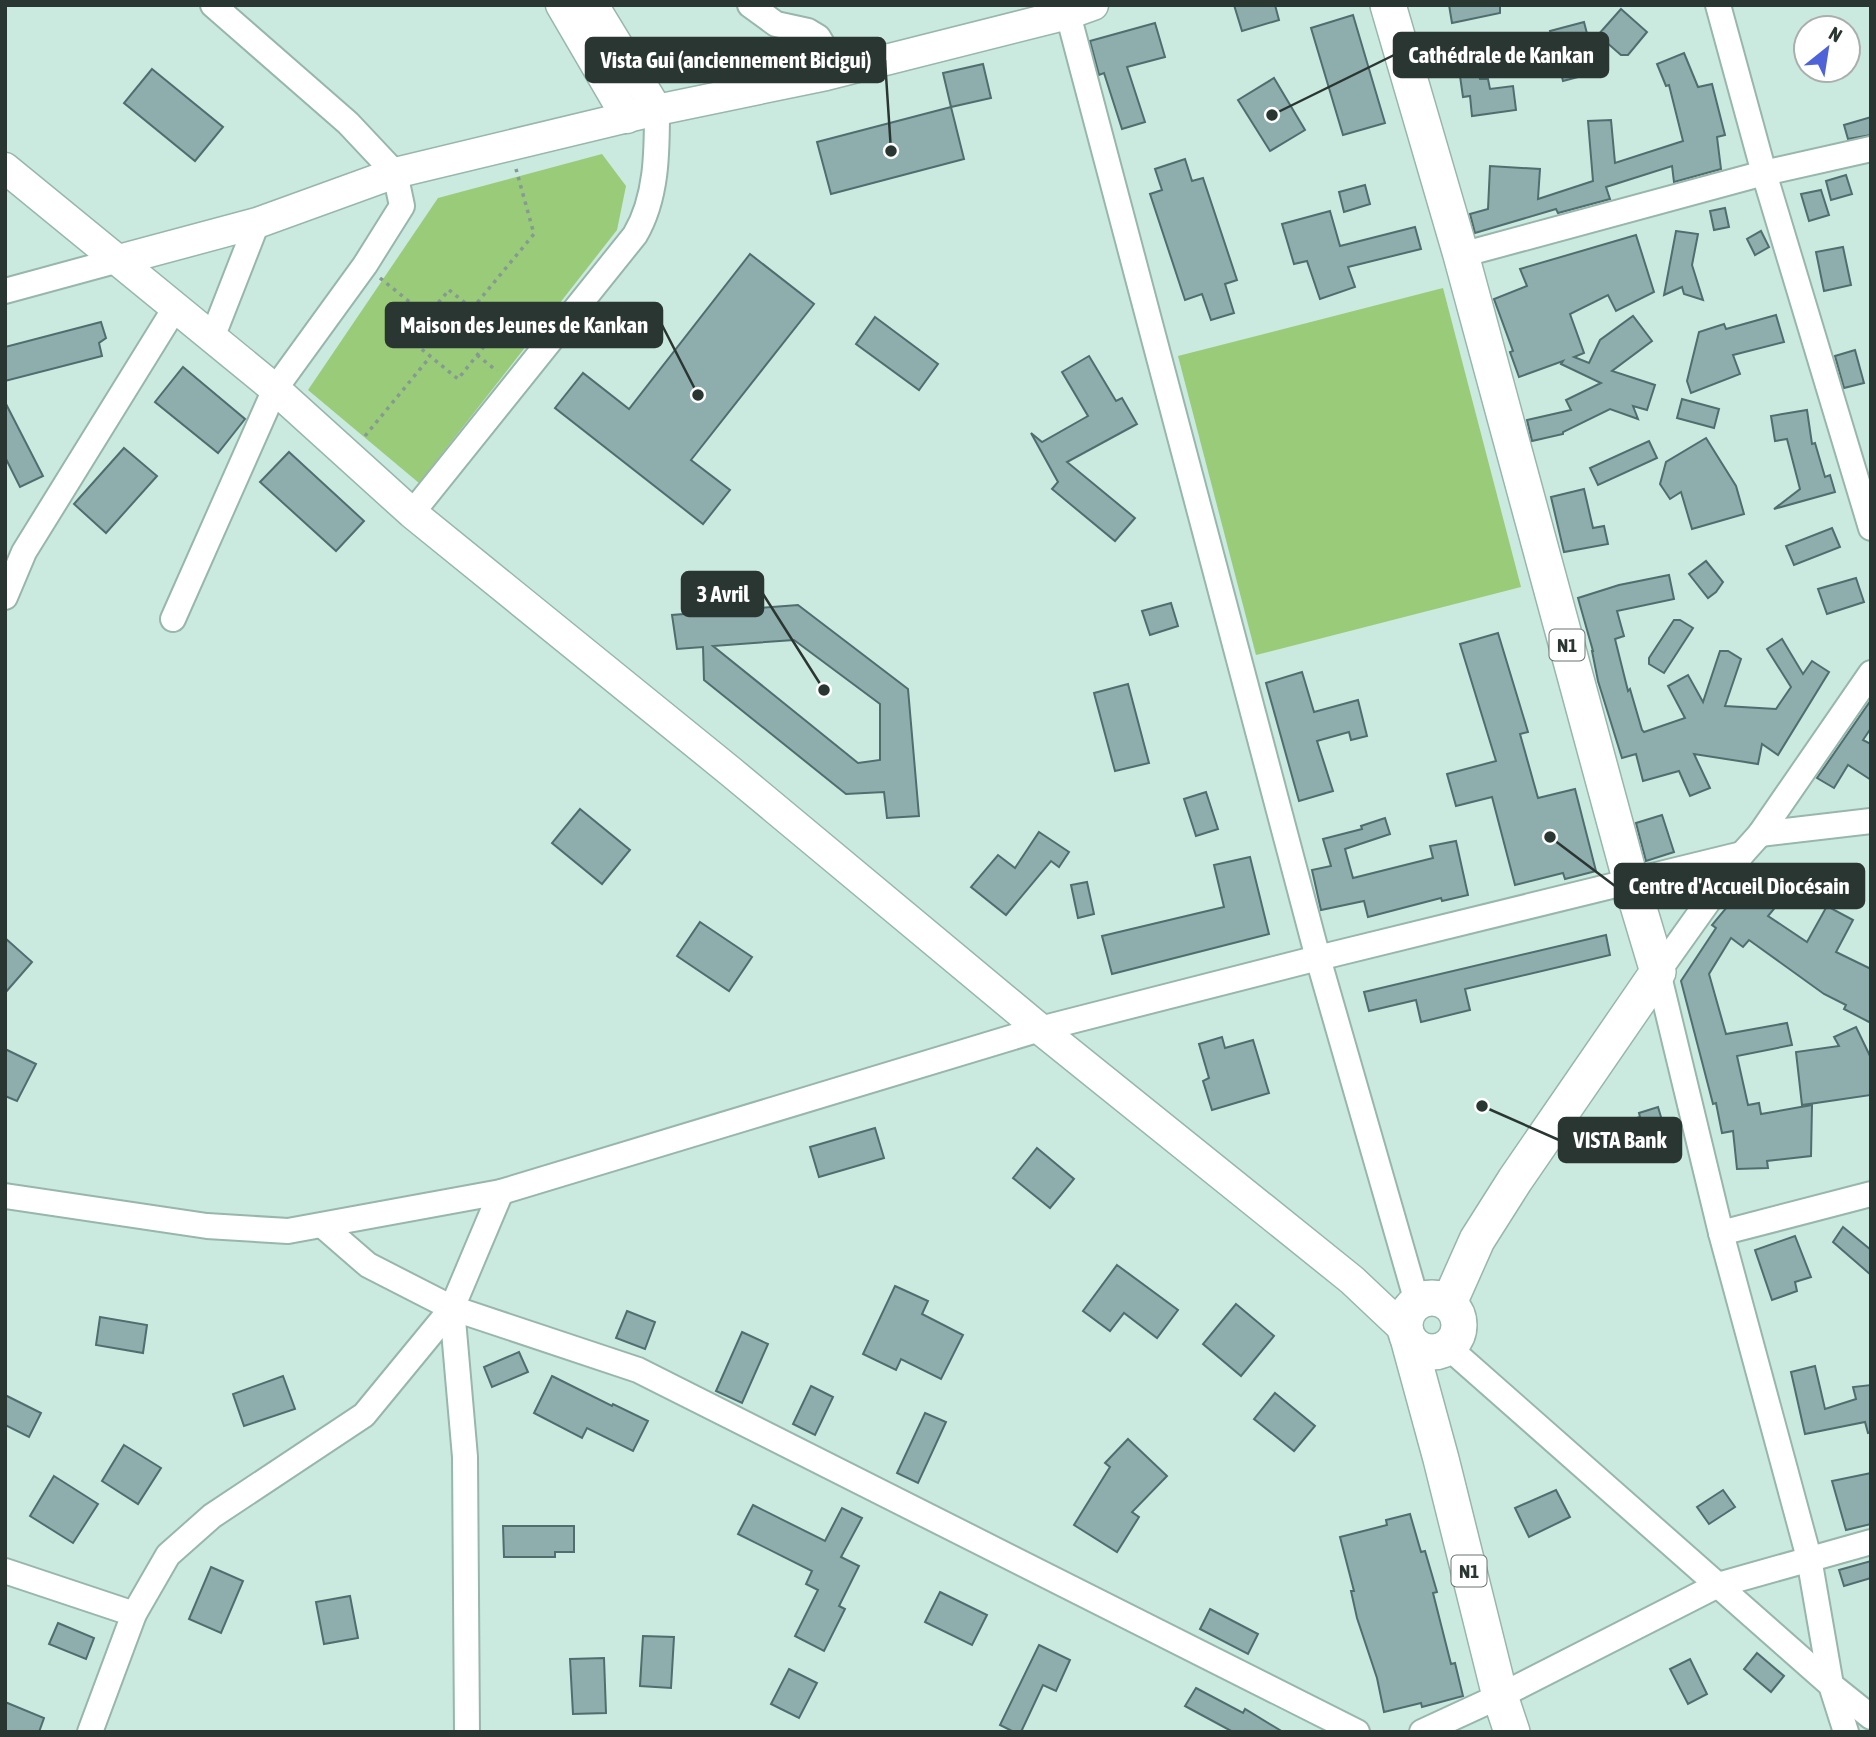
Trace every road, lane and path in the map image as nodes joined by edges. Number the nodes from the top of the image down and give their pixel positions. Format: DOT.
graph roads {
  1 [pos="213,5"];
  2 [pos="561,5"];
  3 [pos="593,5"];
  4 [pos="750,5"];
  5 [pos="1388,5"];
  6 [pos="1718,5"];
  7 [pos="1081,10"];
  8 [pos="826,75"];
  9 [pos="657,110"];
  10 [pos="627,118"];
  11 [pos="509,146"];
  12 [pos="657,149"];
  13 [pos="1871,149"];
  14 [pos="5,168"];
  15 [pos="396,173"];
  16 [pos="1764,173"];
  17 [pos="257,223"];
  18 [pos="1461,255"];
  19 [pos="119,260"];
  20 [pos="365,265"];
  21 [pos="5,291"];
  22 [pos="175,308"];
  23 [pos="472,309"];
  24 [pos="427,316"];
  25 [pos="212,338"];
  26 [pos="430,357"];
  27 [pos="275,389"];
  28 [pos="348,456"];
  29 [pos="412,513"];
  30 [pos="1871,528"];
  31 [pos="5,597"];
  32 [pos="173,619"];
  33 [pos="1871,673"];
  34 [pos="1871,821"];
  35 [pos="1760,834"];
  36 [pos="1742,854"];
  37 [pos="1631,882"];
  38 [pos="1318,958"];
  39 [pos="1658,972"];
  40 [pos="1040,1029"];
  41 [pos="501,1192"];
  42 [pos="1871,1194"];
  43 [pos="5,1196"];
  44 [pos="323,1226"];
  45 [pos="1721,1233"];
  46 [pos="452,1308"];
  47 [pos="1425,1322"];
  48 [pos="1871,1542"];
  49 [pos="1809,1558"];
  50 [pos="5,1571"];
  51 [pos="1718,1584"];
  52 [pos="134,1614"];
  53 [pos="1831,1685"];
  54 [pos="1500,1696"];
  55 [pos="1871,1717"];
  56 [pos="90,1732"];
  57 [pos="467,1732"];
  58 [pos="1357,1732"];
  59 [pos="1422,1732"];
  60 [pos="1512,1732"];
  61 [pos="1846,1732"];
  1 -- 15 [label="street"];
  2 -- 10 [label="main road"];
  3 -- 9 [label="main road"];
  4 -- 8 [label="street"];
  5 -- 18 [label="highway, N1"];
  6 -- 16 [label="street"];
  7 -- 8 [label="main road"];
  7 -- 38 [label="street"];
  8 -- 9 [label="main road"];
  9 -- 10 [label="main road"];
  9 -- 12 [label="street"];
  10 -- 11 [label="main road"];
  10 -- 12 [label="street"];
  11 -- 15 [label="main road"];
  11 -- 23 [label="path"];
  12 -- 29 [label="street"];
  13 -- 16 [label="street"];
  14 -- 19 [label="main road"];
  15 -- 17 [label="main road"];
  15 -- 20 [label="street"];
  16 -- 18 [label="street"];
  16 -- 30 [label="street"];
  17 -- 19 [label="main road"];
  17 -- 25 [label="street"];
  18 -- 37 [label="highway, N1"];
  19 -- 21 [label="street"];
  19 -- 22 [label="main road"];
  20 -- 24 [label="path"];
  20 -- 27 [label="street"];
  22 -- 25 [label="main road"];
  22 -- 31 [label="street"];
  23 -- 24 [label="path"];
  23 -- 26 [label="path"];
  24 -- 26 [label="path"];
  25 -- 27 [label="main road"];
  26 -- 28 [label="path"];
  27 -- 28 [label="main road"];
  27 -- 32 [label="street"];
  28 -- 29 [label="main road"];
  29 -- 40 [label="main road"];
  33 -- 35 [label="street"];
  34 -- 35 [label="street"];
  35 -- 36 [label="street"];
  36 -- 37 [label="street"];
  36 -- 39 [label="street"];
  37 -- 38 [label="street"];
  37 -- 39 [label="highway, N1"];
  38 -- 40 [label="street"];
  38 -- 47 [label="street"];
  39 -- 45 [label="street"];
  39 -- 47 [label="highway, N1"];
  40 -- 41 [label="street"];
  40 -- 47 [label="main road"];
  41 -- 44 [label="street"];
  41 -- 46 [label="street"];
  42 -- 45 [label="street"];
  43 -- 44 [label="street"];
  44 -- 46 [label="street"];
  45 -- 49 [label="street"];
  46 -- 52 [label="street"];
  46 -- 57 [label="street"];
  46 -- 58 [label="street"];
  47 -- 51 [label="street"];
  47 -- 54 [label="highway, N1"];
  48 -- 49 [label="street"];
  49 -- 51 [label="street"];
  49 -- 53 [label="street"];
  50 -- 52 [label="street"];
  51 -- 53 [label="street"];
  51 -- 54 [label="street"];
  52 -- 56 [label="street"];
  53 -- 55 [label="street"];
  53 -- 61 [label="street"];
  54 -- 59 [label="street"];
  54 -- 60 [label="highway, N1"];
}
